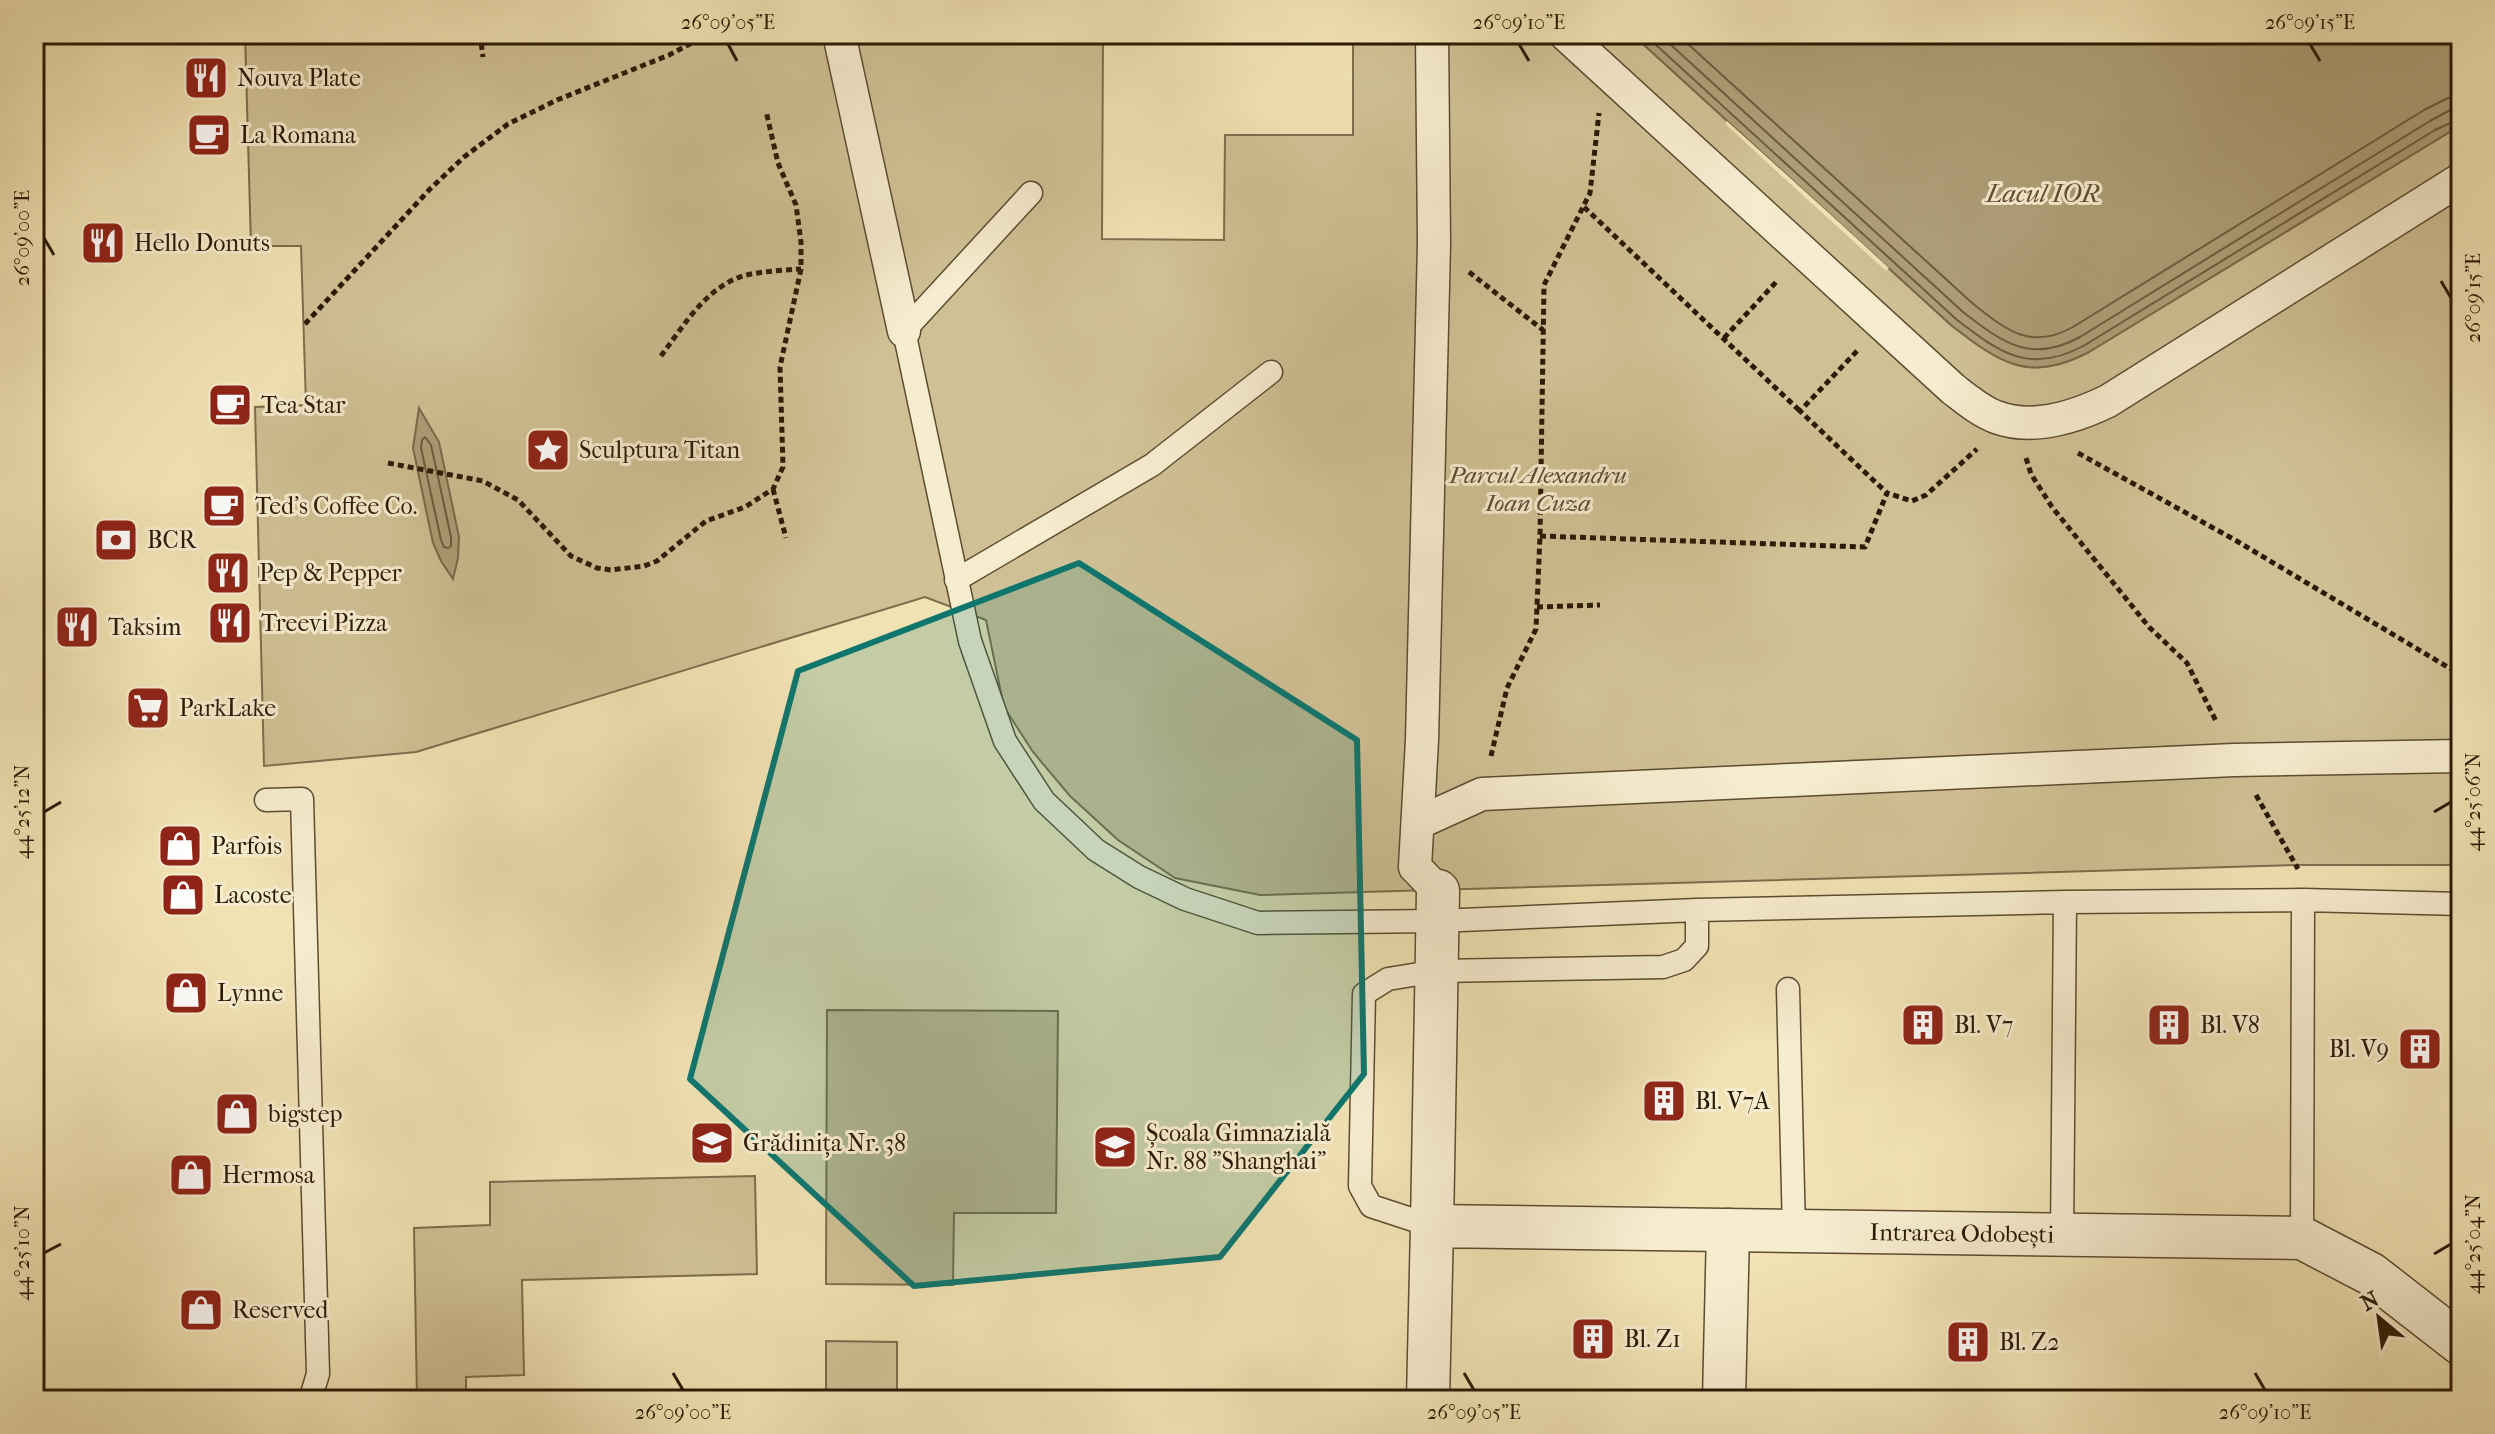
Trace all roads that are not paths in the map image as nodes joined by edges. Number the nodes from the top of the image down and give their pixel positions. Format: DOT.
graph roads {
  1 [pos="839,34"];
  2 [pos="1432,34"];
  3 [pos="1565,34"];
  4 [pos="2461,179"];
  5 [pos="1031,193"];
  6 [pos="904,331"];
  7 [pos="1271,372"];
  8 [pos="956,580"];
  9 [pos="2461,756"];
  10 [pos="266,800"];
  11 [pos="1418,823"];
  12 [pos="2303,900"];
  13 [pos="2065,902"];
  14 [pos="2461,904"];
  15 [pos="1438,906"];
  16 [pos="1697,910"];
  17 [pos="1437,971"];
  18 [pos="1788,989"];
  19 [pos="1432,1226"];
  20 [pos="1728,1230"];
  21 [pos="1794,1232"];
  22 [pos="2062,1237"];
  23 [pos="2302,1238"];
  24 [pos="2461,1344"];
  25 [pos="310,1400"];
  26 [pos="1428,1400"];
  27 [pos="1724,1400"];
  1 -- 6 [label="street"];
  2 -- 11 [label="street"];
  3 -- 4 [label="street"];
  5 -- 6 [label="lane"];
  6 -- 8 [label="lane"];
  7 -- 8 [label="lane"];
  8 -- 15 [label="lane"];
  9 -- 11 [label="street"];
  10 -- 25 [label="lane"];
  11 -- 15 [label="street"];
  12 -- 13 [label="lane"];
  12 -- 14 [label="lane"];
  12 -- 23 [label="lane"];
  13 -- 16 [label="lane"];
  13 -- 22 [label="lane"];
  15 -- 16 [label="lane"];
  15 -- 17 [label="street"];
  16 -- 17 [label="lane"];
  17 -- 19 [label="street"];
  17 -- 19 [label="lane"];
  18 -- 21 [label="lane"];
  19 -- 20 [label="street, Intrarea Odobești"];
  19 -- 26 [label="street"];
  20 -- 21 [label="street, Intrarea Odobești"];
  20 -- 27 [label="street"];
  21 -- 22 [label="street, Intrarea Odobești"];
  22 -- 23 [label="street, Intrarea Odobești"];
  23 -- 24 [label="street, Intrarea Odobești"];
}
